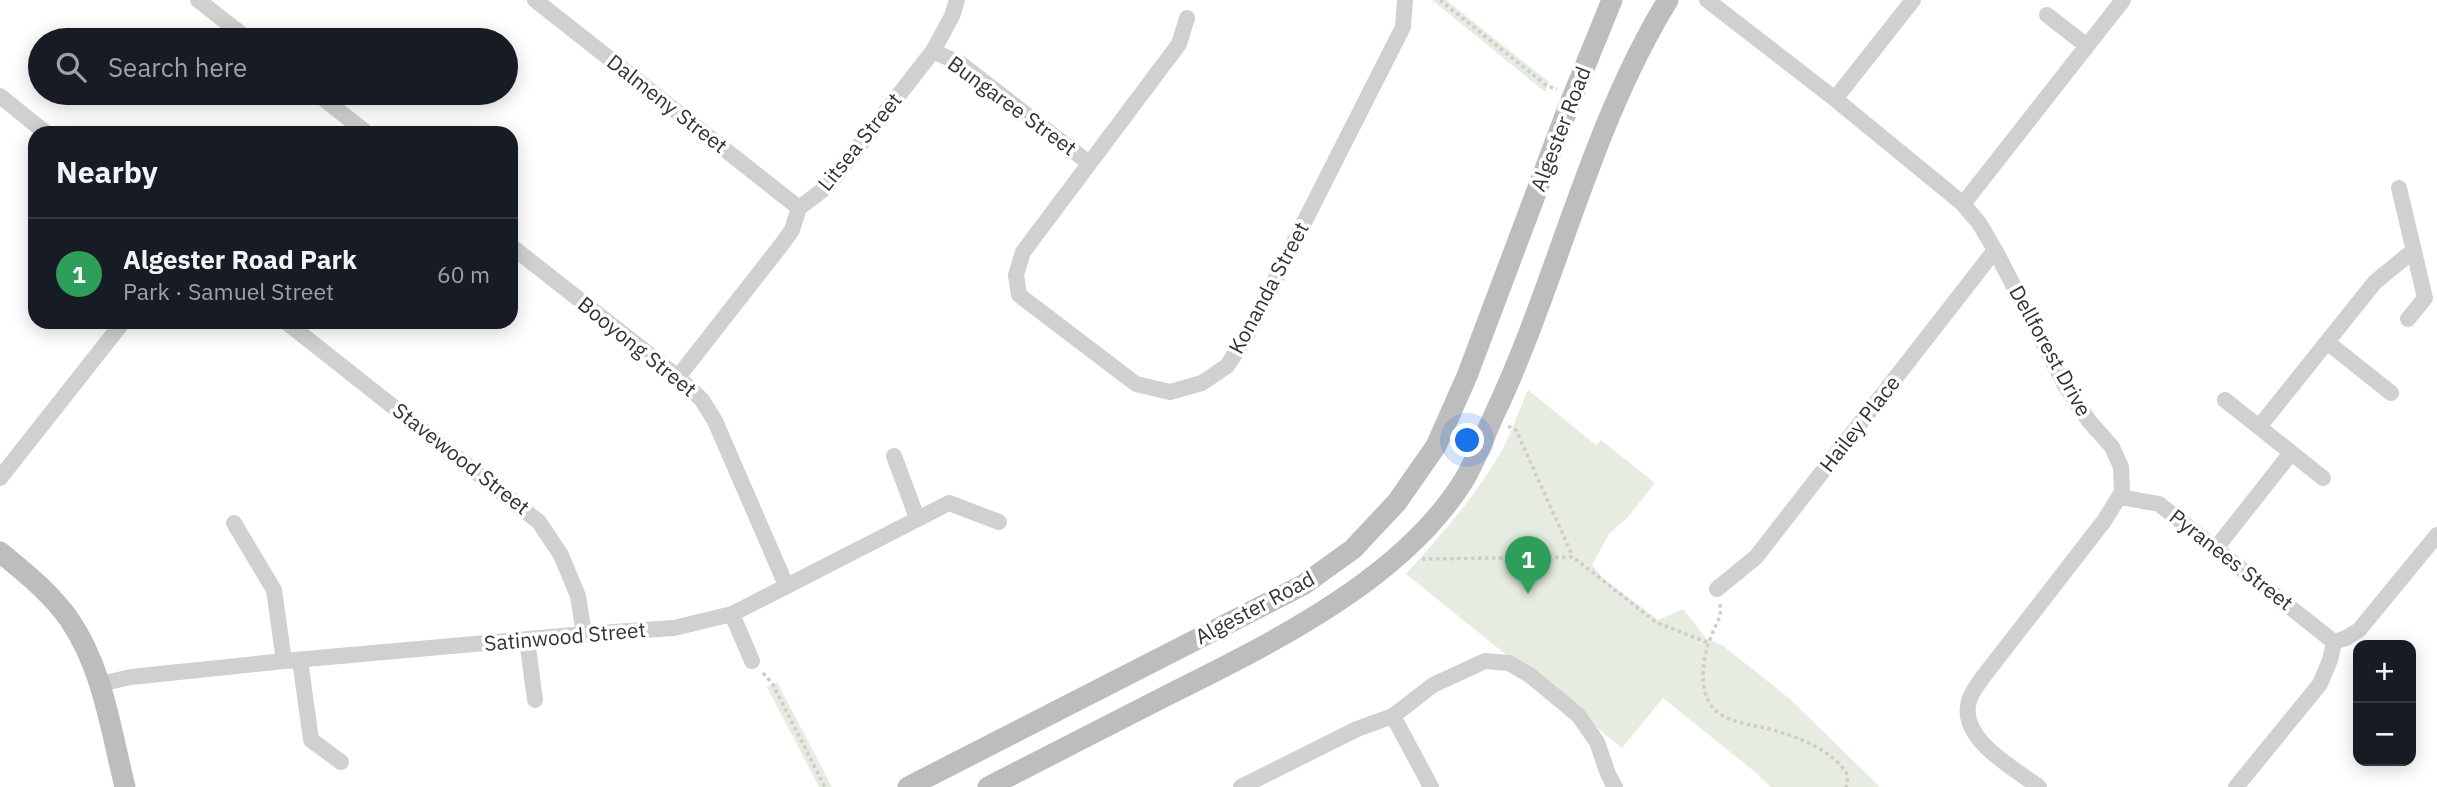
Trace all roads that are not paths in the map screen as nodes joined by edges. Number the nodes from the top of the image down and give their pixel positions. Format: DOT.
graph roads {
  1 [pos="198,0"];
  2 [pos="535,0"];
  3 [pos="957,0"];
  4 [pos="1405,0"];
  5 [pos="1612,0"];
  6 [pos="1668,0"];
  7 [pos="1707,0"];
  8 [pos="1913,0"];
  9 [pos="2123,0"];
  10 [pos="2047,15"];
  11 [pos="1187,18"];
  12 [pos="234,28"];
  13 [pos="2087,46"];
  14 [pos="933,51"];
  15 [pos="0,96"];
  16 [pos="1835,99"];
  17 [pos="332,105"];
  18 [pos="37,126"];
  19 [pos="359,126"];
  20 [pos="1089,163"];
  21 [pos="2399,188"];
  22 [pos="1963,204"];
  23 [pos="799,208"];
  24 [pos="1995,250"];
  25 [pos="2414,250"];
  26 [pos="518,251"];
  27 [pos="2408,319"];
  28 [pos="117,329"];
  29 [pos="295,329"];
  30 [pos="2327,342"];
  31 [pos="678,377"];
  32 [pos="2391,393"];
  33 [pos="2225,400"];
  34 [pos="2259,427"];
  35 [pos="2291,453"];
  36 [pos="894,457"];
  37 [pos="0,478"];
  38 [pos="2323,478"];
  39 [pos="2120,497"];
  40 [pos="917,518"];
  41 [pos="999,522"];
  42 [pos="234,523"];
  43 [pos="2437,535"];
  44 [pos="2216,548"];
  45 [pos="0,552"];
  46 [pos="786,584"];
  47 [pos="1717,589"];
  48 [pos="732,614"];
  49 [pos="583,634"];
  50 [pos="527,640"];
  51 [pos="2334,642"];
  52 [pos="292,660"];
  53 [pos="752,661"];
  54 [pos="100,684"];
  55 [pos="535,700"];
  56 [pos="1393,716"];
  57 [pos="341,762"];
  58 [pos="125,787"];
  59 [pos="908,787"];
  60 [pos="988,787"];
  61 [pos="1241,787"];
  62 [pos="1431,787"];
  63 [pos="1615,787"];
  64 [pos="2039,787"];
  65 [pos="2236,787"];
  1 -- 12 [label="street"];
  2 -- 23 [label="street, Dalmeny Street"];
  3 -- 14 [label="street, Litsea Street"];
  4 -- 20 [label="street, Konanda Street"];
  5 -- 59 [label="main road, Algester Road"];
  6 -- 60 [label="main road, Algester Road"];
  7 -- 16 [label="street, Dellforest Drive"];
  8 -- 16 [label="street"];
  9 -- 13 [label="street"];
  10 -- 13 [label="street"];
  11 -- 20 [label="street"];
  13 -- 22 [label="street"];
  14 -- 20 [label="street, Bungaree Street"];
  14 -- 23 [label="street, Litsea Street"];
  15 -- 18 [label="street"];
  16 -- 22 [label="street, Dellforest Drive"];
  17 -- 19 [label="street"];
  21 -- 25 [label="street"];
  22 -- 24 [label="street, Dellforest Drive"];
  23 -- 31 [label="street, Litsea Street"];
  24 -- 39 [label="street, Dellforest Drive"];
  24 -- 47 [label="street, Hailey Place"];
  25 -- 27 [label="street"];
  25 -- 30 [label="street"];
  26 -- 31 [label="street, Booyong Street"];
  28 -- 37 [label="street"];
  29 -- 49 [label="street, Stavewood Street"];
  30 -- 32 [label="street"];
  30 -- 34 [label="street"];
  31 -- 46 [label="street, Booyong Street"];
  33 -- 34 [label="street"];
  34 -- 35 [label="street"];
  35 -- 38 [label="street"];
  35 -- 44 [label="street"];
  36 -- 40 [label="street"];
  39 -- 44 [label="street, Pyranees Street"];
  39 -- 64 [label="street"];
  40 -- 41 [label="street, Satinwood Street"];
  40 -- 46 [label="street, Satinwood Street"];
  42 -- 52 [label="street"];
  43 -- 51 [label="street"];
  44 -- 51 [label="street, Pyranees Street"];
  45 -- 54 [label="main road"];
  46 -- 48 [label="street, Satinwood Street"];
  48 -- 49 [label="street, Satinwood Street"];
  48 -- 53 [label="street"];
  49 -- 50 [label="street, Satinwood Street"];
  50 -- 52 [label="street, Satinwood Street"];
  50 -- 55 [label="street"];
  51 -- 65 [label="street"];
  52 -- 54 [label="street, Satinwood Street"];
  52 -- 57 [label="street"];
  54 -- 58 [label="main road"];
  56 -- 61 [label="street"];
  56 -- 62 [label="street"];
  56 -- 63 [label="street"];
}
